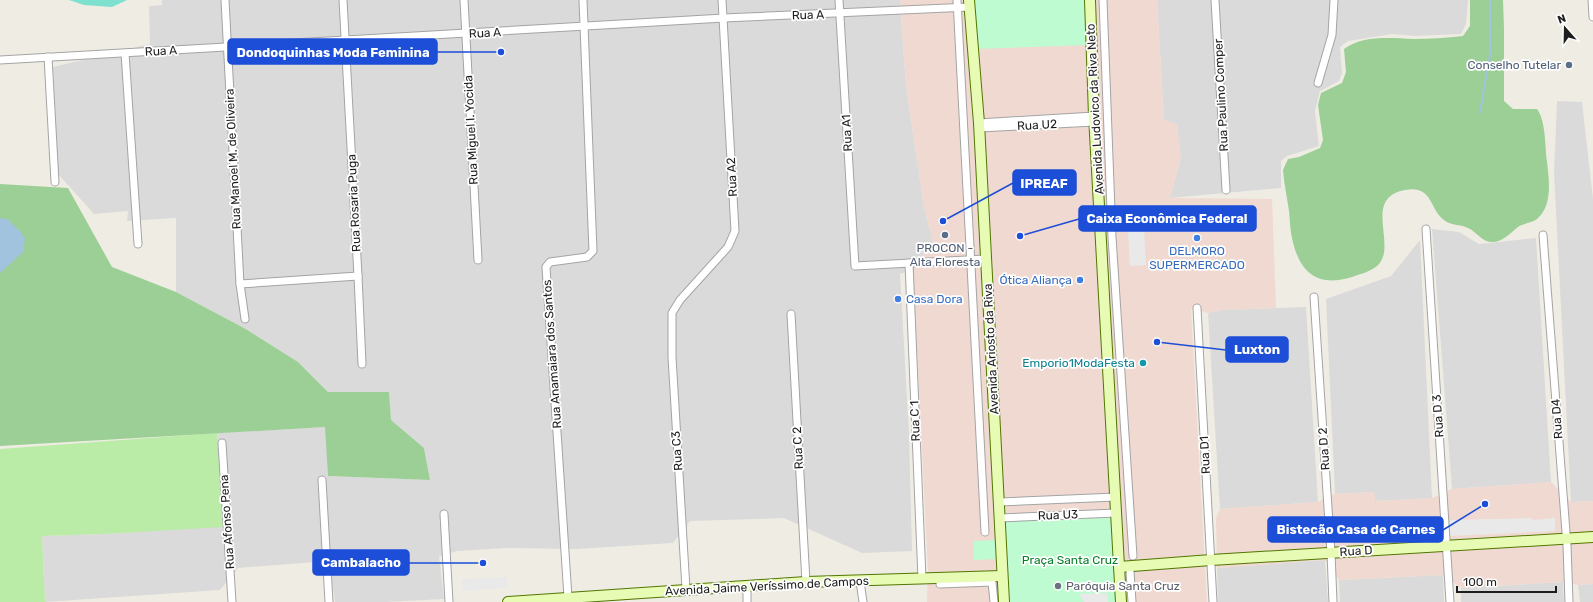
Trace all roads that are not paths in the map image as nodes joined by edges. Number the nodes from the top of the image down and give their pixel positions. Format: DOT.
graph roads {
  1 [pos="225,0"];
  2 [pos="343,0"];
  3 [pos="464,0"];
  4 [pos="583,0"];
  5 [pos="722,0"];
  6 [pos="839,0"];
  7 [pos="957,0"];
  8 [pos="1090,0"];
  9 [pos="1103,0"];
  10 [pos="1216,0"];
  11 [pos="1334,0"];
  12 [pos="1592,0"];
  13 [pos="969,4"];
  14 [pos="958,8"];
  15 [pos="840,13"];
  16 [pos="1593,17"];
  17 [pos="724,18"];
  18 [pos="585,27"];
  19 [pos="466,34"];
  20 [pos="346,41"];
  21 [pos="228,46"];
  22 [pos="125,53"];
  23 [pos="48,57"];
  24 [pos="0,60"];
  25 [pos="1318,83"];
  26 [pos="1094,119"];
  27 [pos="979,125"];
  28 [pos="55,182"];
  29 [pos="1226,190"];
  30 [pos="1426,229"];
  31 [pos="1543,235"];
  32 [pos="138,244"];
  33 [pos="985,259"];
  34 [pos="478,260"];
  35 [pos="971,260"];
  36 [pos="909,263"];
  37 [pos="358,276"];
  38 [pos="240,284"];
  39 [pos="1314,297"];
  40 [pos="1197,308"];
  41 [pos="672,313"];
  42 [pos="791,314"];
  43 [pos="245,319"];
  44 [pos="362,364"];
  45 [pos="222,443"];
  46 [pos="322,480"];
  47 [pos="1116,497"];
  48 [pos="1000,502"];
  49 [pos="1116,513"];
  50 [pos="444,514"];
  51 [pos="1000,518"];
  52 [pos="985,532"];
  53 [pos="1593,537"];
  54 [pos="1566,539"];
  55 [pos="1446,546"];
  56 [pos="1331,553"];
  57 [pos="1133,556"];
  58 [pos="1211,560"];
  59 [pos="1119,567"];
  60 [pos="1130,571"];
  61 [pos="1002,576"];
  62 [pos="922,579"];
  63 [pos="860,581"];
  64 [pos="806,582"];
  65 [pos="940,584"];
  66 [pos="747,587"];
  67 [pos="686,589"];
  68 [pos="568,598"];
  69 [pos="232,602"];
  70 [pos="329,602"];
  71 [pos="449,602"];
  72 [pos="509,602"];
  73 [pos="748,602"];
  74 [pos="863,602"];
  75 [pos="994,602"];
  76 [pos="1004,602"];
  77 [pos="1121,602"];
  78 [pos="1132,602"];
  79 [pos="1213,602"];
  80 [pos="1333,602"];
  81 [pos="1450,602"];
  82 [pos="1570,602"];
  1 -- 21 [label="street, Rua Manoel M. de Oliveira"];
  2 -- 20 [label="street, Rua Rosaria Puga"];
  3 -- 19 [label="street, Rua Miguel I. Yocida"];
  4 -- 18 [label="street, Rua Anamaiara dos Santos"];
  5 -- 17 [label="street, Rua A2"];
  6 -- 15 [label="street, Rua A1"];
  7 -- 14 [label="street"];
  8 -- 26 [label="street, Avenida Ludovico da Riva Neto"];
  9 -- 57 [label="street"];
  10 -- 29 [label="street, Rua Paulino Comper"];
  11 -- 25 [label="street"];
  12 -- 16 [label="street"];
  13 -- 14 [label="street, Rua A"];
  13 -- 27 [label="street, Avenida Ariosto da Riva"];
  14 -- 15 [label="street, Rua A"];
  14 -- 35 [label="street"];
  15 -- 17 [label="street, Rua A"];
  15 -- 36 [label="street, Rua A1"];
  17 -- 18 [label="street, Rua A"];
  17 -- 41 [label="street, Rua A2"];
  18 -- 19 [label="street, Rua A"];
  18 -- 68 [label="street, Rua Anamaiara dos Santos"];
  19 -- 20 [label="street, Rua A"];
  19 -- 34 [label="street, Rua Miguel I. Yocida"];
  20 -- 21 [label="street, Rua A"];
  20 -- 37 [label="street, Rua Rosaria Puga"];
  21 -- 22 [label="street, Rua A"];
  21 -- 38 [label="street, Rua Manoel M. de Oliveira"];
  22 -- 23 [label="street, Rua A"];
  22 -- 32 [label="street"];
  23 -- 24 [label="street, Rua A"];
  23 -- 28 [label="street"];
  26 -- 27 [label="street, Rua U2"];
  26 -- 47 [label="street, Avenida Ludovico da Riva Neto"];
  27 -- 33 [label="street, Avenida Ariosto da Riva"];
  30 -- 55 [label="street, Rua D 3"];
  31 -- 54 [label="street, Rua D4"];
  33 -- 35 [label="street"];
  33 -- 48 [label="street, Avenida Ariosto da Riva"];
  35 -- 36 [label="street"];
  35 -- 52 [label="street"];
  36 -- 62 [label="street, Rua C 1"];
  37 -- 38 [label="street"];
  37 -- 44 [label="street, Rua Rosaria Puga"];
  38 -- 43 [label="street, Rua Manoel M. de Oliveira"];
  39 -- 56 [label="street, Rua D 2"];
  40 -- 58 [label="street, Rua D1"];
  41 -- 67 [label="street, Rua C3"];
  42 -- 64 [label="street, Rua C 2"];
  45 -- 69 [label="street, Rua Afonso Pena"];
  46 -- 70 [label="street"];
  47 -- 48 [label="street, Rua U3"];
  47 -- 49 [label="street, Avenida Ludovico da Riva Neto"];
  48 -- 51 [label="street, Avenida Ariosto da Riva"];
  49 -- 51 [label="street, Rua U3"];
  49 -- 59 [label="street, Avenida Ludovico da Riva Neto"];
  50 -- 71 [label="street"];
  51 -- 61 [label="street, Avenida Ariosto da Riva"];
  53 -- 54 [label="street, Rua D"];
  54 -- 55 [label="street, Rua D"];
  54 -- 82 [label="street, Rua D4"];
  55 -- 56 [label="street, Rua D"];
  55 -- 81 [label="street, Rua D 3"];
  56 -- 58 [label="street, Rua D"];
  56 -- 80 [label="street, Rua D 2"];
  58 -- 59 [label="street, Rua D"];
  58 -- 79 [label="street, Rua D1"];
  59 -- 77 [label="street, Avenida Ludovico da Riva Neto"];
  60 -- 78 [label="street"];
  61 -- 62 [label="street, Avenida Jaime Veríssimo de Campos"];
  61 -- 76 [label="street, Avenida Ariosto da Riva"];
  62 -- 63 [label="street, Avenida Jaime Veríssimo de Campos"];
  63 -- 64 [label="street, Avenida Jaime Veríssimo de Campos"];
  63 -- 74 [label="street"];
  64 -- 66 [label="street, Avenida Jaime Veríssimo de Campos"];
  65 -- 75 [label="street"];
  66 -- 67 [label="street, Avenida Jaime Veríssimo de Campos"];
  66 -- 73 [label="street"];
  67 -- 68 [label="street, Avenida Jaime Veríssimo de Campos"];
  68 -- 72 [label="street, Avenida Jaime Veríssimo de Campos"];
}
